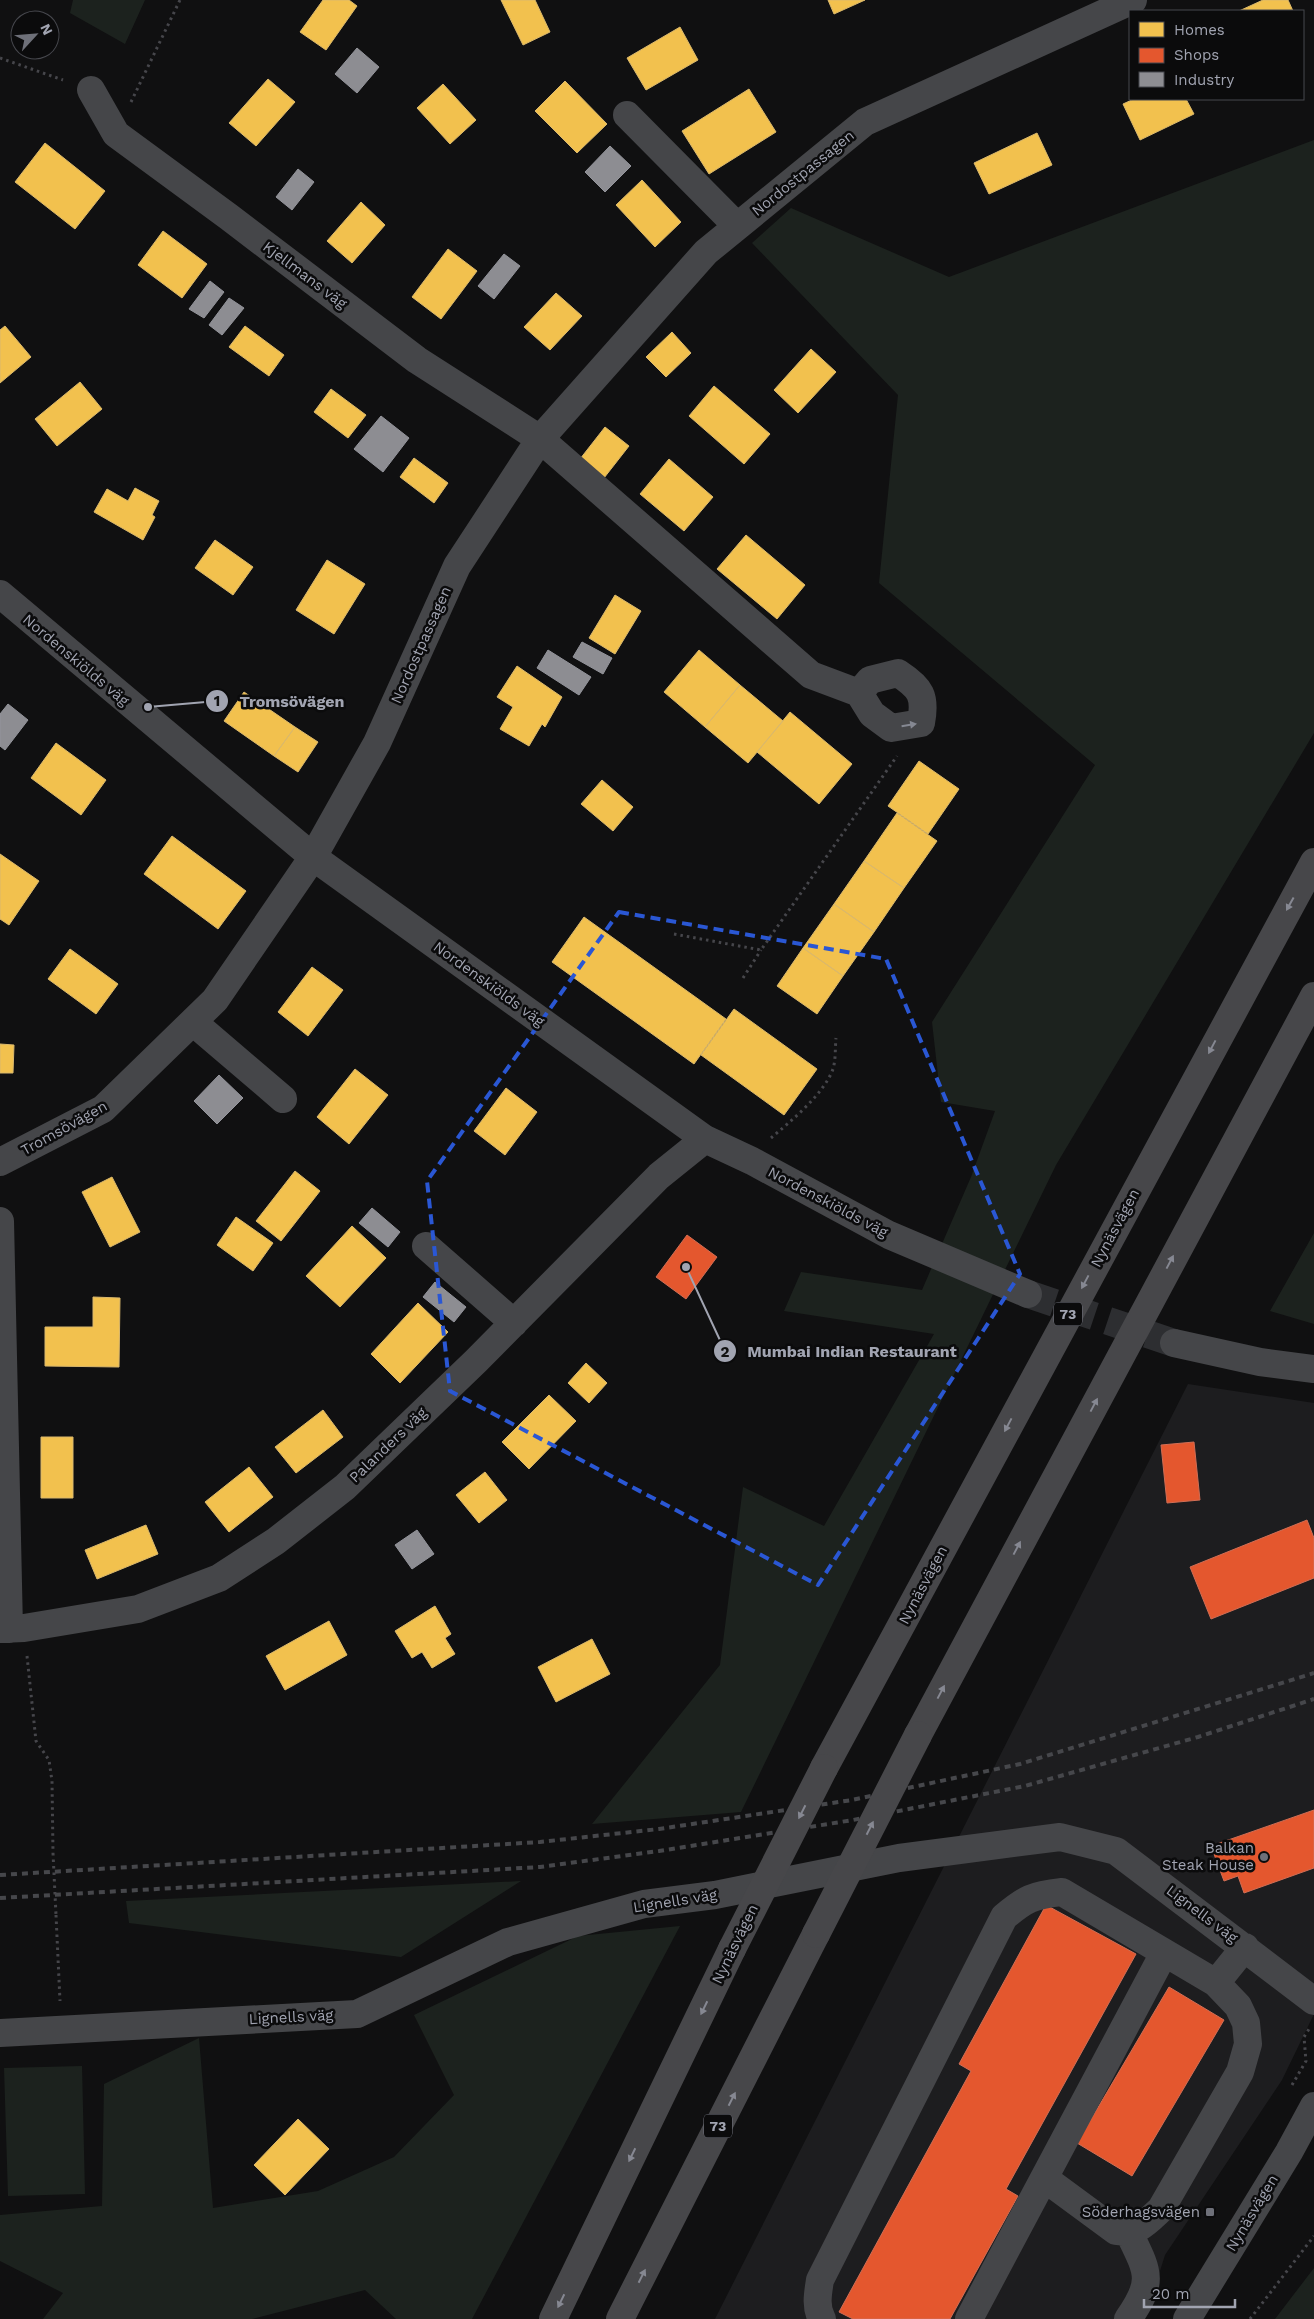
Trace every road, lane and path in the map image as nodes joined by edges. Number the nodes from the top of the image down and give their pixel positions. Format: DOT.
graph roads {
  1 [pos="180,0"];
  2 [pos="1133,0"];
  3 [pos="0,58"];
  4 [pos="91,90"];
  5 [pos="627,115"];
  6 [pos="116,134"];
  7 [pos="737,226"];
  8 [pos="540,439"];
  9 [pos="0,594"];
  10 [pos="859,693"];
  11 [pos="921,723"];
  12 [pos="313,858"];
  13 [pos="1314,862"];
  14 [pos="674,934"];
  15 [pos="761,950"];
  16 [pos="744,978"];
  17 [pos="1314,996"];
  18 [pos="193,1022"];
  19 [pos="836,1038"];
  20 [pos="283,1099"];
  21 [pos="705,1139"];
  22 [pos="768,1140"];
  23 [pos="0,1162"];
  24 [pos="0,1221"];
  25 [pos="426,1246"];
  26 [pos="1028,1294"];
  27 [pos="514,1323"];
  28 [pos="1174,1343"];
  29 [pos="1314,1369"];
  30 [pos="11,1629"];
  31 [pos="1245,1947"];
  32 [pos="1164,1953"];
  33 [pos="59,1971"];
  34 [pos="1216,1983"];
  35 [pos="1314,2001"];
  36 [pos="0,2033"];
  37 [pos="1314,2106"];
  38 [pos="1044,2178"];
  39 [pos="1130,2233"];
  40 [pos="1314,2236"];
  41 [pos="552,2319"];
  42 [pos="620,2319"];
  43 [pos="822,2319"];
  44 [pos="969,2319"];
  45 [pos="1128,2319"];
  46 [pos="1187,2319"];
  47 [pos="1250,2319"];
  1 -- 6 [label="path"];
  2 -- 7 [label="street, Nordostpassagen"];
  3 -- 4 [label="path"];
  4 -- 6 [label="street, Kjellmans väg"];
  5 -- 7 [label="street"];
  6 -- 8 [label="street, Kjellmans väg"];
  7 -- 8 [label="street, Nordostpassagen"];
  8 -- 10 [label="street"];
  8 -- 12 [label="street, Nordostpassagen"];
  9 -- 12 [label="street, Nordenskiölds väg"];
  10 -- 11 [label="street, one-way"];
  10 -- 11 [label="street"];
  11 -- 15 [label="path"];
  12 -- 18 [label="street, Tromsövägen"];
  12 -- 21 [label="street, Nordenskiölds väg"];
  13 -- 41 [label="highway, Nynäsvägen / 73, one-way, bridge"];
  14 -- 15 [label="path"];
  15 -- 16 [label="path"];
  42 -- 17 [label="highway, 73, one-way, bridge"];
  18 -- 20 [label="street"];
  18 -- 23 [label="street, Tromsövägen"];
  19 -- 22 [label="path"];
  21 -- 26 [label="street, Nordenskiölds väg"];
  21 -- 27 [label="street, Palanders väg"];
  24 -- 30 [label="street"];
  25 -- 27 [label="street"];
  27 -- 30 [label="street, Palanders väg"];
  28 -- 29 [label="street"];
  30 -- 33 [label="path, bridge"];
  31 -- 34 [label="street"];
  31 -- 35 [label="street, Lignells väg"];
  31 -- 36 [label="street, Lignells väg"];
  32 -- 34 [label="street"];
  32 -- 38 [label="street"];
  32 -- 43 [label="street"];
  34 -- 39 [label="street"];
  37 -- 46 [label="street, Nynäsvägen"];
  38 -- 39 [label="street"];
  38 -- 44 [label="street"];
  39 -- 45 [label="street"];
  40 -- 47 [label="path"];
}
